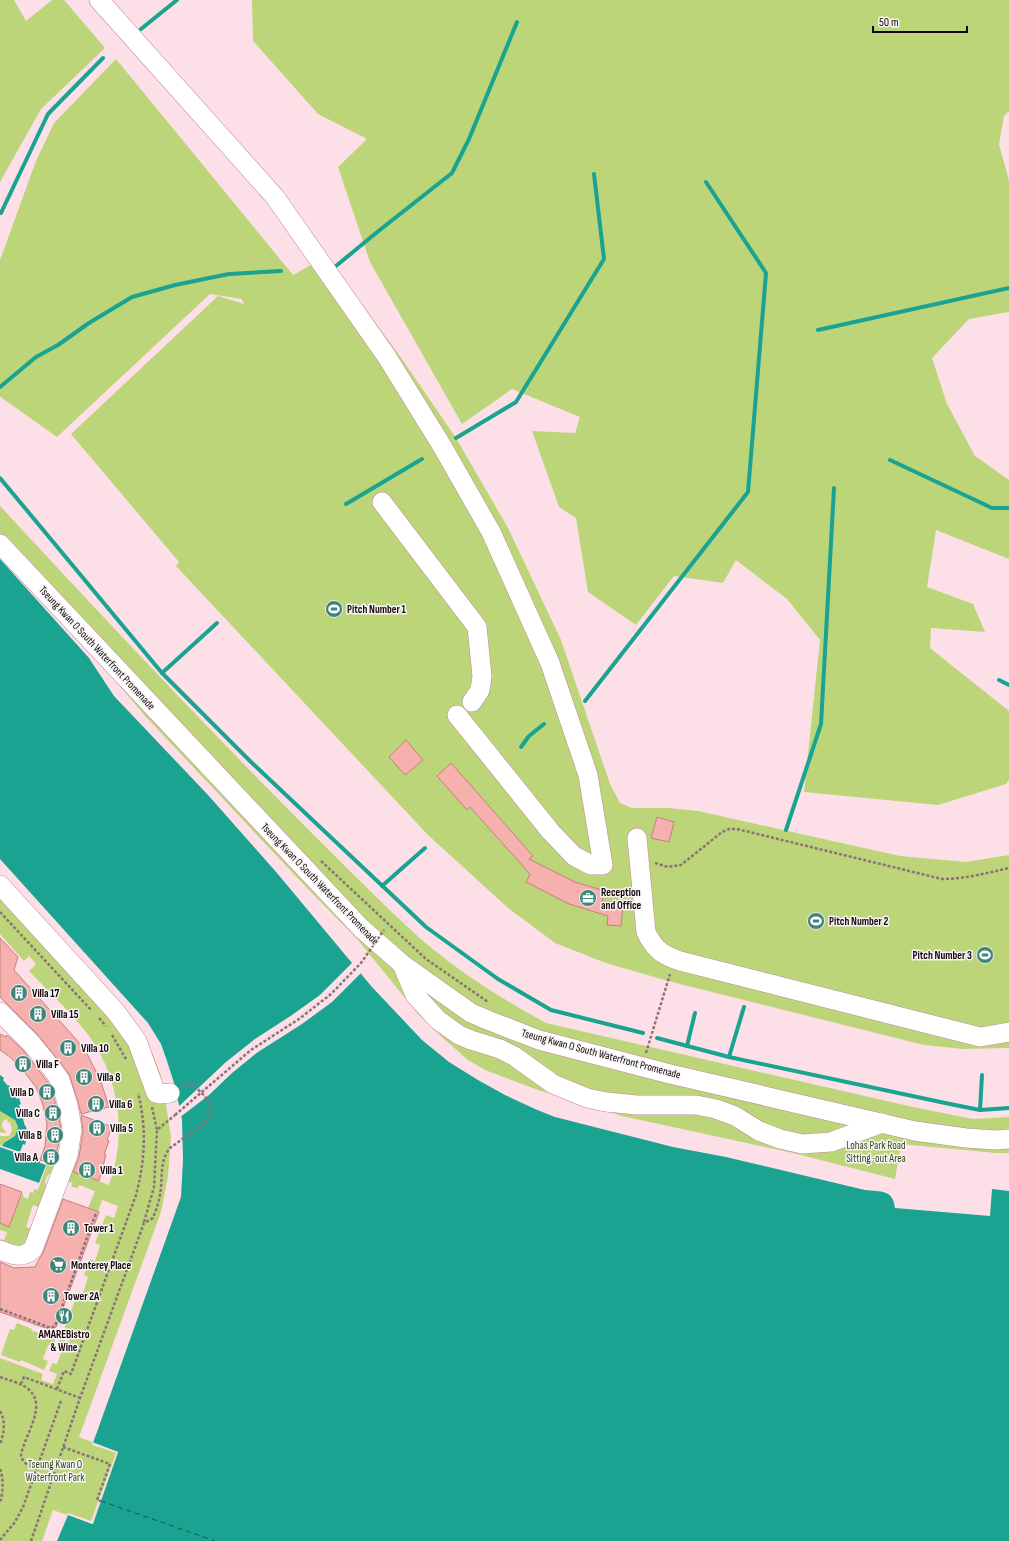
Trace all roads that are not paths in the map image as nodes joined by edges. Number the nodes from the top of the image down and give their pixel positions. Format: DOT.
graph roads {
  1 [pos="99,0"];
  2 [pos="382,502"];
  3 [pos="0,544"];
  4 [pos="472,702"];
  5 [pos="457,715"];
  6 [pos="637,838"];
  7 [pos="0,885"];
  8 [pos="402,964"];
  9 [pos="0,1012"];
  10 [pos="1009,1032"];
  11 [pos="170,1093"];
  12 [pos="882,1123"];
  13 [pos="1009,1139"];
  14 [pos="0,1250"];
  1 -- 5 [label="street"];
  2 -- 4 [label="street"];
  3 -- 8 [label="street, Tseung Kwan O South Waterfront Promenade"];
  6 -- 10 [label="street"];
  7 -- 11 [label="street"];
  8 -- 12 [label="street, Tseung Kwan O South Waterfront Promenade"];
  8 -- 12 [label="street"];
  9 -- 14 [label="street"];
  12 -- 13 [label="street, Tseung Kwan O South Waterfront Promenade"];
}
